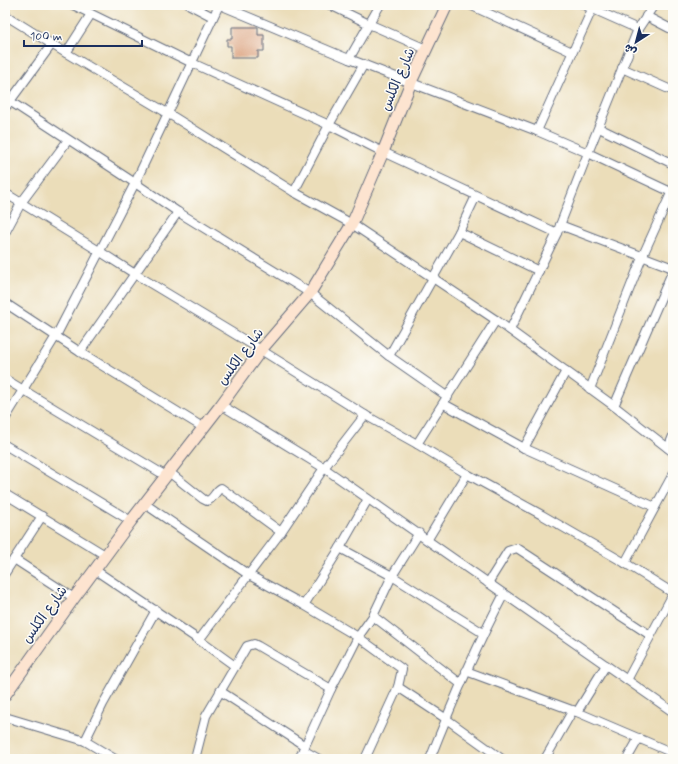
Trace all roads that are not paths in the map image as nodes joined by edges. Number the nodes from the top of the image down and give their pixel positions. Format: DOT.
graph roads {
  1 [pos="73,5"];
  2 [pos="190,5"];
  3 [pos="220,5"];
  4 [pos="330,5"];
  5 [pos="380,5"];
  6 [pos="447,5"];
  7 [pos="470,5"];
  8 [pos="654,5"];
  9 [pos="590,6"];
  10 [pos="91,14"];
  11 [pos="5,15"];
  12 [pos="646,16"];
  13 [pos="213,17"];
  14 [pos="369,24"];
  15 [pos="638,29"];
  16 [pos="673,30"];
  17 [pos="52,44"];
  18 [pos="426,49"];
  19 [pos="572,52"];
  20 [pos="66,53"];
  21 [pos="350,59"];
  22 [pos="192,63"];
  23 [pos="364,64"];
  24 [pos="622,68"];
  25 [pos="411,82"];
  26 [pos="673,91"];
  27 [pos="7,103"];
  28 [pos="168,114"];
  29 [pos="329,125"];
  30 [pos="599,128"];
  31 [pos="537,132"];
  32 [pos="68,140"];
  33 [pos="383,152"];
  34 [pos="588,153"];
  35 [pos="673,164"];
  36 [pos="135,183"];
  37 [pos="672,191"];
  38 [pos="294,192"];
  39 [pos="5,193"];
  40 [pos="476,196"];
  41 [pos="21,203"];
  42 [pos="178,212"];
  43 [pos="352,224"];
  44 [pos="560,225"];
  45 [pos="459,232"];
  46 [pos="5,233"];
  47 [pos="557,233"];
  48 [pos="99,251"];
  49 [pos="643,255"];
  50 [pos="673,269"];
  51 [pos="539,271"];
  52 [pos="135,274"];
  53 [pos="433,278"];
  54 [pos="310,292"];
  55 [pos="5,302"];
  56 [pos="496,320"];
  57 [pos="510,330"];
  58 [pos="56,336"];
  59 [pos="261,350"];
  60 [pos="80,352"];
  61 [pos="389,356"];
  62 [pos="566,371"];
  63 [pos="5,379"];
  64 [pos="23,389"];
  65 [pos="590,389"];
  66 [pos="446,400"];
  67 [pos="221,405"];
  68 [pos="614,406"];
  69 [pos="365,415"];
  70 [pos="5,419"];
  71 [pos="204,428"];
  72 [pos="673,436"];
  73 [pos="417,444"];
  74 [pos="5,445"];
  75 [pos="524,448"];
  76 [pos="670,450"];
  77 [pos="324,468"];
  78 [pos="167,474"];
  79 [pos="467,474"];
  80 [pos="673,474"];
  81 [pos="5,494"];
  82 [pos="368,499"];
  83 [pos="145,504"];
  84 [pos="655,507"];
  85 [pos="42,516"];
  86 [pos="131,521"];
  87 [pos="281,532"];
  88 [pos="419,533"];
  89 [pos="428,539"];
  90 [pos="340,548"];
  91 [pos="105,555"];
  92 [pos="14,559"];
  93 [pos="625,563"];
  94 [pos="95,570"];
  95 [pos="5,573"];
  96 [pos="249,575"];
  97 [pos="392,576"];
  98 [pos="488,583"];
  99 [pos="504,594"];
  100 [pos="673,594"];
  101 [pos="74,598"];
  102 [pos="304,605"];
  103 [pos="156,610"];
  104 [pos="373,616"];
  105 [pos="484,633"];
  106 [pos="650,635"];
  107 [pos="358,637"];
  108 [pos="199,640"];
  109 [pos="606,665"];
  110 [pos="236,666"];
  111 [pos="466,671"];
  112 [pos="627,680"];
  113 [pos="460,684"];
  114 [pos="398,687"];
  115 [pos="331,689"];
  116 [pos="220,691"];
  117 [pos="5,695"];
  118 [pos="575,711"];
  119 [pos="673,712"];
  120 [pos="5,717"];
  121 [pos="445,718"];
  122 [pos="639,738"];
  123 [pos="85,741"];
  124 [pos="304,748"];
  125 [pos="673,753"];
  126 [pos="115,759"];
  127 [pos="196,759"];
  128 [pos="299,759"];
  129 [pos="319,759"];
  130 [pos="365,759"];
  131 [pos="430,759"];
  132 [pos="502,759"];
  133 [pos="545,759"];
  134 [pos="627,759"];
  1 -- 10 [label="street"];
  2 -- 13 [label="street"];
  3 -- 13 [label="street"];
  3 -- 21 [label="street"];
  4 -- 14 [label="street"];
  5 -- 14 [label="street"];
  6 -- 18 [label="street, شارع الكلس"];
  7 -- 19 [label="street"];
  8 -- 12 [label="street"];
  9 -- 15 [label="street"];
  9 -- 19 [label="street"];
  10 -- 20 [label="street"];
  10 -- 22 [label="street"];
  11 -- 17 [label="street"];
  12 -- 15 [label="street"];
  12 -- 16 [label="street"];
  13 -- 22 [label="street"];
  14 -- 18 [label="street"];
  14 -- 21 [label="street"];
  15 -- 24 [label="street"];
  17 -- 20 [label="street"];
  17 -- 27 [label="street"];
  18 -- 25 [label="street, شارع الكلس"];
  19 -- 31 [label="street"];
  20 -- 28 [label="street"];
  21 -- 23 [label="street"];
  22 -- 28 [label="street"];
  22 -- 29 [label="street"];
  23 -- 25 [label="street"];
  23 -- 29 [label="street"];
  24 -- 26 [label="street"];
  24 -- 30 [label="street"];
  25 -- 31 [label="street"];
  25 -- 33 [label="street, شارع الكلس"];
  27 -- 32 [label="street"];
  28 -- 36 [label="street"];
  28 -- 38 [label="street"];
  29 -- 33 [label="street"];
  29 -- 38 [label="street"];
  30 -- 34 [label="street"];
  30 -- 35 [label="street"];
  31 -- 34 [label="street"];
  32 -- 36 [label="street"];
  32 -- 41 [label="street"];
  33 -- 40 [label="street"];
  33 -- 43 [label="street, شارع الكلس"];
  34 -- 37 [label="street"];
  34 -- 44 [label="street"];
  36 -- 42 [label="street"];
  36 -- 48 [label="street"];
  37 -- 49 [label="street"];
  38 -- 43 [label="street"];
  39 -- 41 [label="street"];
  40 -- 45 [label="street"];
  40 -- 47 [label="street"];
  41 -- 46 [label="street"];
  41 -- 48 [label="street"];
  42 -- 52 [label="street"];
  42 -- 54 [label="street"];
  43 -- 53 [label="street"];
  43 -- 54 [label="street, شارع الكلس"];
  44 -- 47 [label="street"];
  44 -- 49 [label="street"];
  45 -- 51 [label="street"];
  45 -- 53 [label="street"];
  47 -- 51 [label="street"];
  48 -- 52 [label="street"];
  48 -- 58 [label="street"];
  49 -- 50 [label="street"];
  49 -- 65 [label="street"];
  50 -- 68 [label="street"];
  51 -- 57 [label="street"];
  52 -- 59 [label="street"];
  52 -- 60 [label="street"];
  53 -- 56 [label="street"];
  53 -- 61 [label="street"];
  54 -- 59 [label="street, شارع الكلس"];
  54 -- 61 [label="street"];
  55 -- 58 [label="street"];
  56 -- 57 [label="street"];
  56 -- 66 [label="street"];
  57 -- 62 [label="street"];
  58 -- 60 [label="street"];
  58 -- 64 [label="street"];
  59 -- 67 [label="street, شارع الكلس"];
  59 -- 69 [label="street"];
  60 -- 71 [label="street"];
  61 -- 66 [label="street"];
  62 -- 65 [label="street"];
  62 -- 75 [label="street"];
  63 -- 64 [label="street"];
  64 -- 70 [label="street"];
  64 -- 78 [label="street"];
  65 -- 68 [label="street"];
  66 -- 73 [label="street"];
  66 -- 75 [label="street"];
  67 -- 71 [label="street, شارع الكلس"];
  67 -- 77 [label="street"];
  68 -- 76 [label="street"];
  69 -- 73 [label="street"];
  69 -- 77 [label="street"];
  71 -- 78 [label="street, شارع الكلس"];
  72 -- 76 [label="street"];
  73 -- 79 [label="street"];
  74 -- 86 [label="street"];
  75 -- 84 [label="street"];
  77 -- 82 [label="street"];
  77 -- 87 [label="street"];
  78 -- 83 [label="street, شارع الكلس"];
  78 -- 87 [label="street"];
  79 -- 89 [label="street"];
  79 -- 93 [label="street"];
  80 -- 84 [label="street"];
  81 -- 85 [label="street"];
  82 -- 88 [label="street"];
  82 -- 90 [label="street"];
  83 -- 86 [label="street, شارع الكلس"];
  83 -- 96 [label="street"];
  84 -- 93 [label="street"];
  85 -- 91 [label="street"];
  85 -- 92 [label="street"];
  86 -- 91 [label="street, شارع الكلس"];
  87 -- 96 [label="street"];
  88 -- 89 [label="street"];
  88 -- 97 [label="street"];
  89 -- 98 [label="street"];
  90 -- 97 [label="street"];
  90 -- 102 [label="street"];
  91 -- 94 [label="street, شارع الكلس"];
  92 -- 95 [label="street"];
  92 -- 101 [label="street"];
  93 -- 100 [label="street"];
  94 -- 101 [label="street, شارع الكلس"];
  94 -- 103 [label="street"];
  96 -- 102 [label="street"];
  96 -- 108 [label="street"];
  97 -- 104 [label="street"];
  97 -- 105 [label="street"];
  98 -- 99 [label="street"];
  98 -- 106 [label="street"];
  99 -- 105 [label="street"];
  99 -- 109 [label="street"];
  100 -- 106 [label="street"];
  101 -- 117 [label="street, شارع الكلس"];
  102 -- 107 [label="street"];
  103 -- 108 [label="street"];
  103 -- 123 [label="street"];
  104 -- 107 [label="street"];
  104 -- 113 [label="street"];
  105 -- 111 [label="street"];
  106 -- 112 [label="street"];
  107 -- 114 [label="street"];
  107 -- 115 [label="street"];
  108 -- 110 [label="street"];
  109 -- 112 [label="street"];
  109 -- 118 [label="street"];
  110 -- 115 [label="street"];
  110 -- 116 [label="street"];
  111 -- 113 [label="street"];
  111 -- 118 [label="street"];
  112 -- 119 [label="street"];
  113 -- 121 [label="street"];
  114 -- 121 [label="street"];
  114 -- 130 [label="street"];
  115 -- 124 [label="street"];
  116 -- 124 [label="street"];
  116 -- 127 [label="street"];
  118 -- 122 [label="street"];
  118 -- 133 [label="street"];
  120 -- 123 [label="street"];
  121 -- 131 [label="street"];
  121 -- 132 [label="street"];
  122 -- 125 [label="street"];
  122 -- 134 [label="street"];
  123 -- 126 [label="street"];
  124 -- 128 [label="street"];
  124 -- 129 [label="street"];
}
